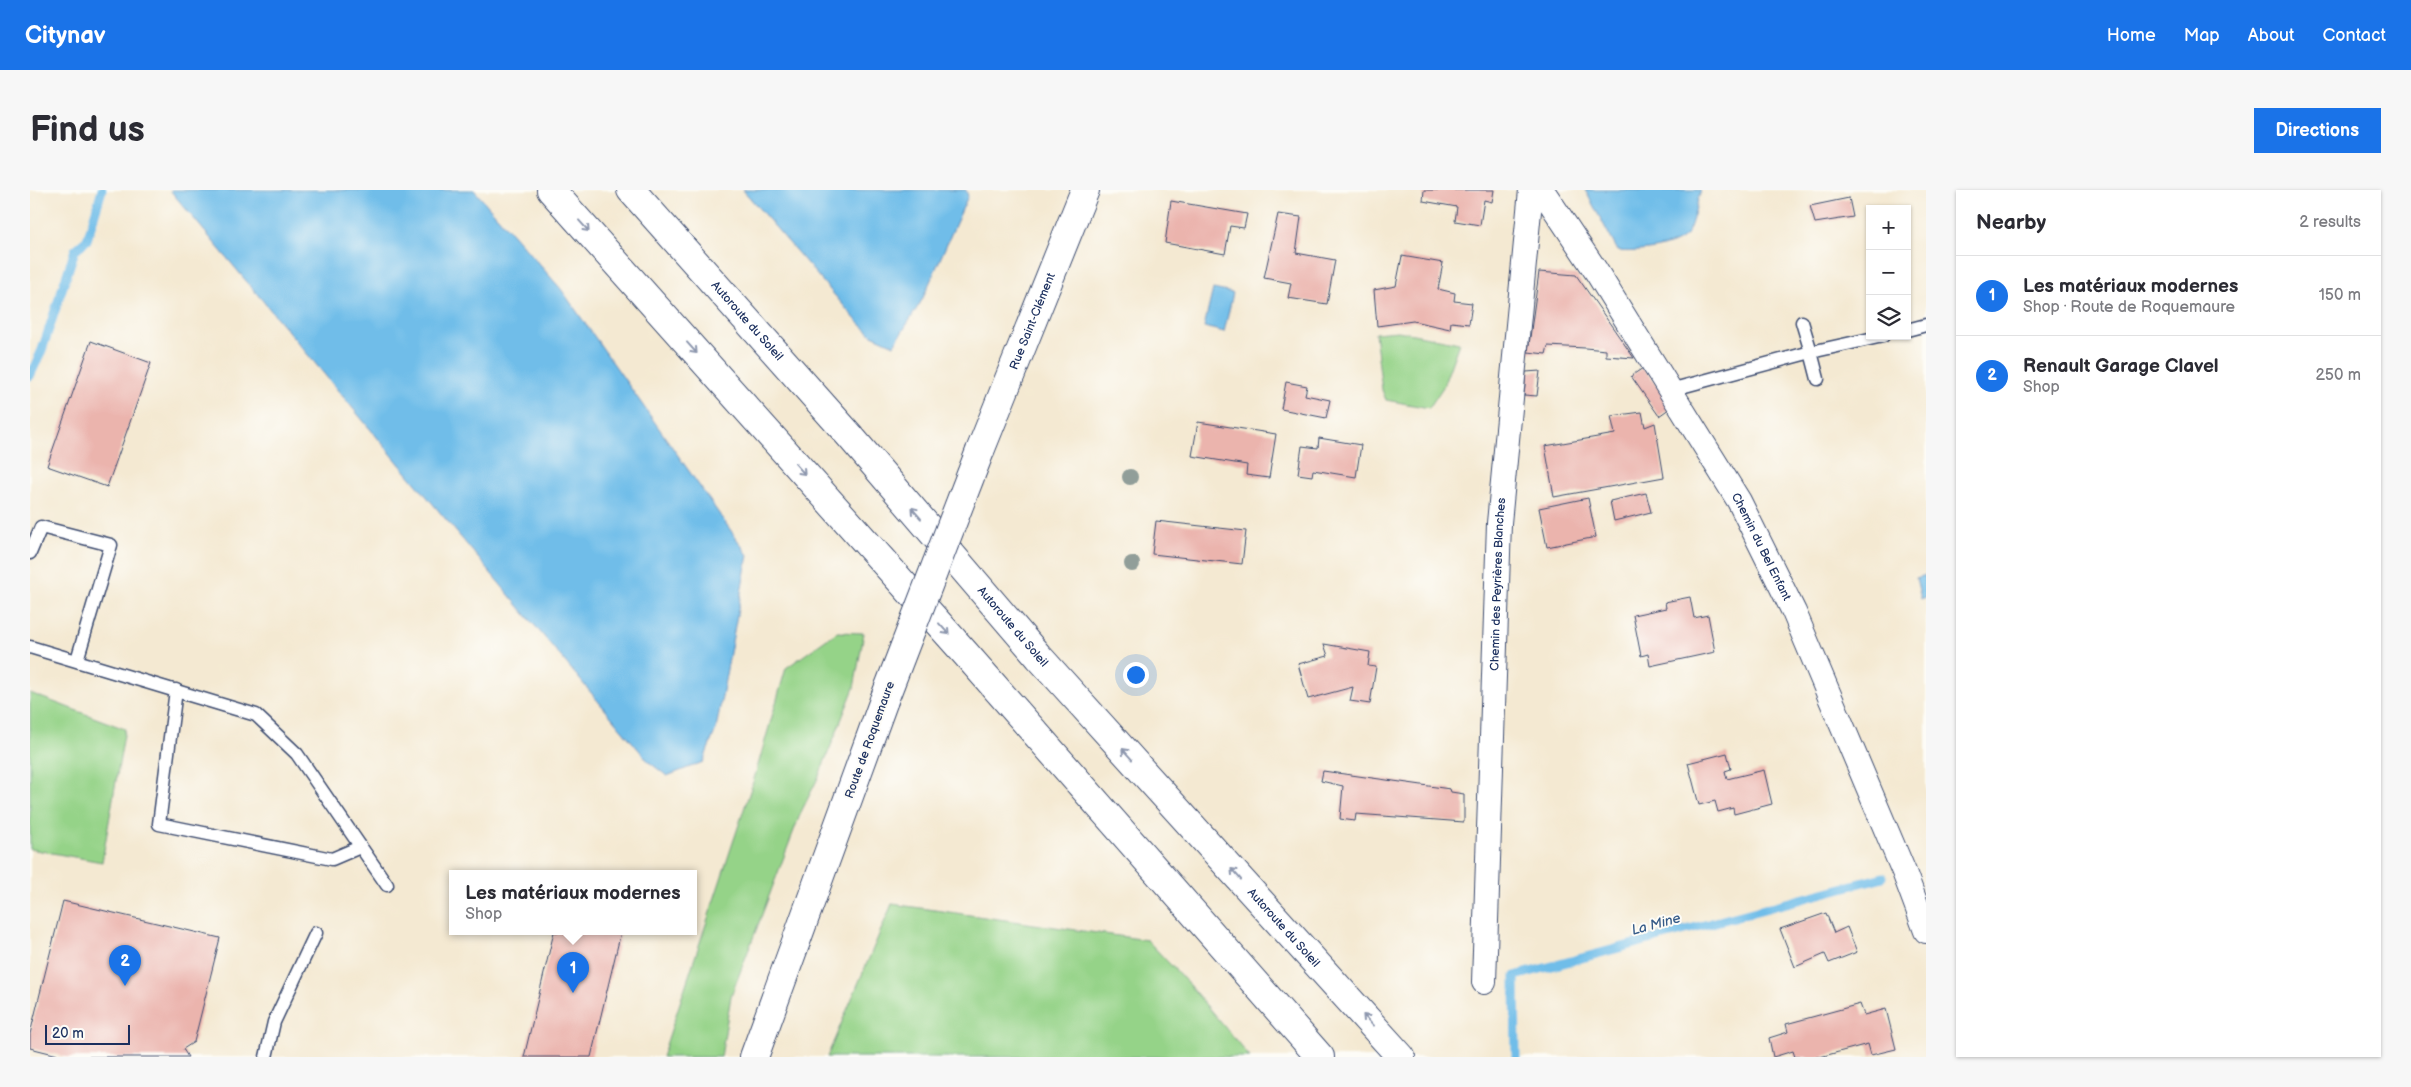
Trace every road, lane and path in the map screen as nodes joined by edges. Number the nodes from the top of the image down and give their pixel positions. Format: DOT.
graph roads {
  1 [pos="551,190"];
  2 [pos="632,190"];
  3 [pos="1085,190"];
  4 [pos="1530,190"];
  5 [pos="1542,190"];
  6 [pos="1802,322"];
  7 [pos="1926,325"];
  8 [pos="1911,329"];
  9 [pos="1866,340"];
  10 [pos="1811,352"];
  11 [pos="1818,379"];
  12 [pos="1670,390"];
  13 [pos="980,452"];
  14 [pos="30,553"];
  15 [pos="30,646"];
  16 [pos="77,660"];
  17 [pos="176,690"];
  18 [pos="360,847"];
  19 [pos="387,884"];
  20 [pos="1926,931"];
  21 [pos="316,933"];
  22 [pos="1484,982"];
  23 [pos="266,1057"];
  24 [pos="752,1057"];
  25 [pos="1320,1057"];
  26 [pos="1401,1057"];
  1 -- 25 [label="main road, one-way"];
  26 -- 2 [label="main road, Autoroute du Soleil, one-way"];
  3 -- 13 [label="main road, Rue Saint-Clément"];
  4 -- 22 [label="street, Chemin des Peyrières Blanches"];
  5 -- 12 [label="street, Chemin du Bel Enfant"];
  6 -- 10 [label="lane"];
  7 -- 8 [label="lane"];
  9 -- 10 [label="lane"];
  10 -- 11 [label="lane"];
  10 -- 12 [label="lane"];
  12 -- 20 [label="street, Chemin du Bel Enfant"];
  13 -- 24 [label="main road, Route de Roquemaure, bridge"];
  14 -- 16 [label="lane"];
  15 -- 16 [label="lane"];
  16 -- 17 [label="lane"];
  17 -- 18 [label="lane"];
  17 -- 18 [label="lane"];
  18 -- 19 [label="lane"];
  21 -- 23 [label="lane"];
}
